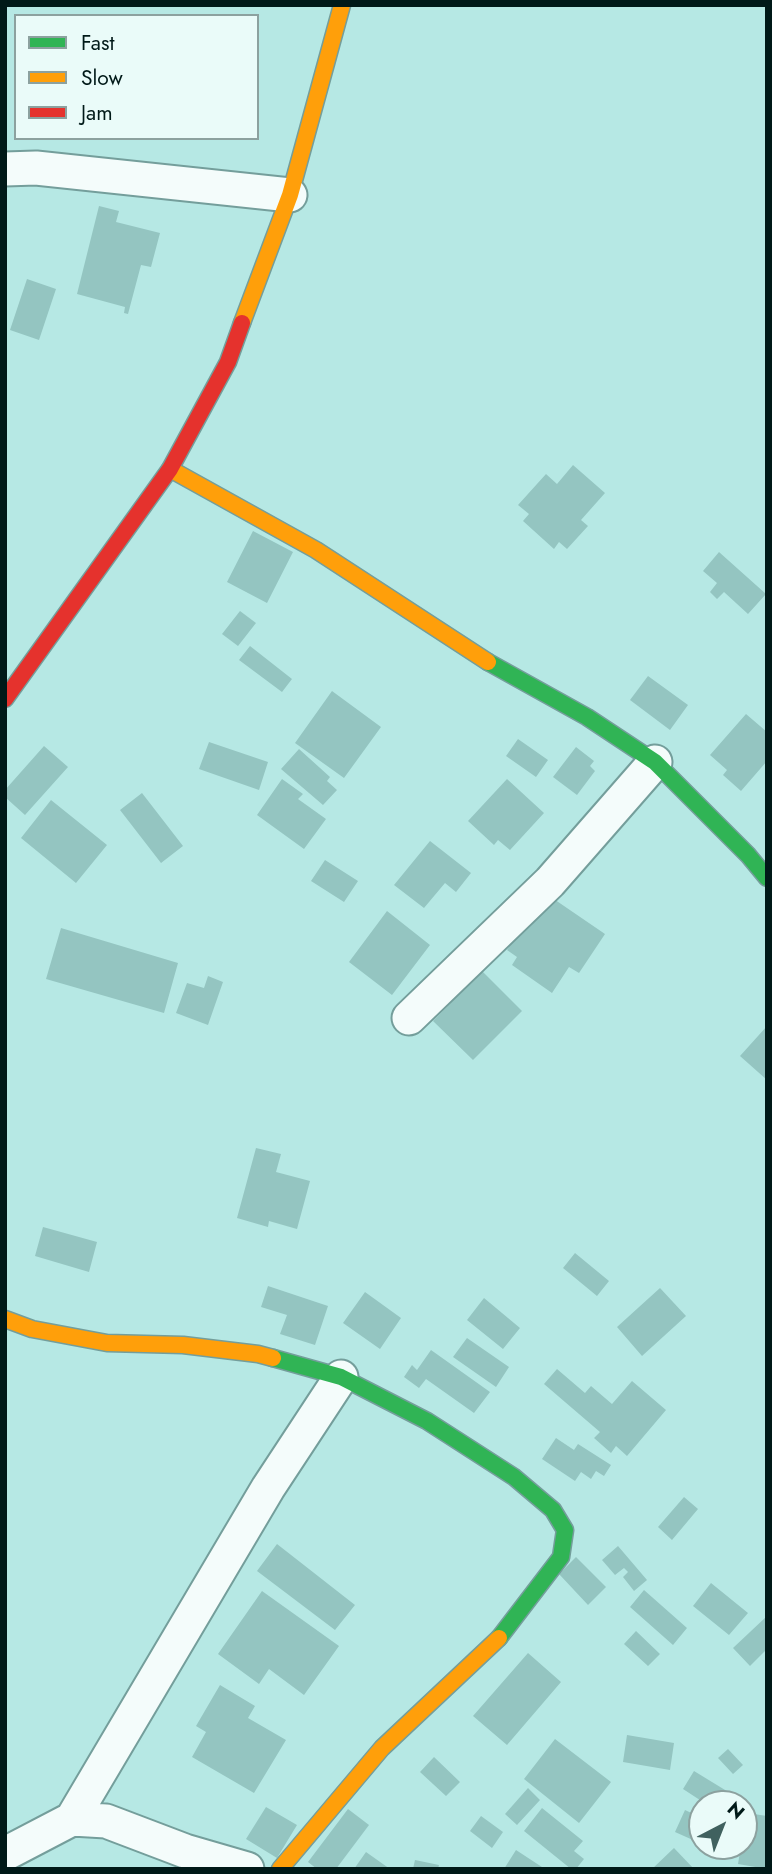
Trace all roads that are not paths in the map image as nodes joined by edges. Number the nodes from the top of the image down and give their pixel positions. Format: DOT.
graph roads {
  1 [pos="342,5"];
  2 [pos="5,169"];
  3 [pos="290,195"];
  4 [pos="170,469"];
  5 [pos="5,699"];
  6 [pos="655,762"];
  7 [pos="760,859"];
  8 [pos="409,1018"];
  9 [pos="5,1319"];
  10 [pos="341,1377"];
  11 [pos="72,1819"];
  12 [pos="5,1854"];
  13 [pos="5,1863"];
  14 [pos="8,1869"];
  15 [pos="247,1869"];
  16 [pos="280,1869"];
  1 -- 3 [label="street"];
  2 -- 3 [label="street"];
  3 -- 4 [label="street"];
  4 -- 5 [label="street"];
  4 -- 6 [label="street"];
  6 -- 7 [label="street"];
  6 -- 8 [label="street"];
  9 -- 10 [label="street"];
  10 -- 11 [label="street"];
  10 -- 16 [label="street"];
  11 -- 12 [label="street"];
  11 -- 15 [label="street"];
  13 -- 14 [label="street"];
}
